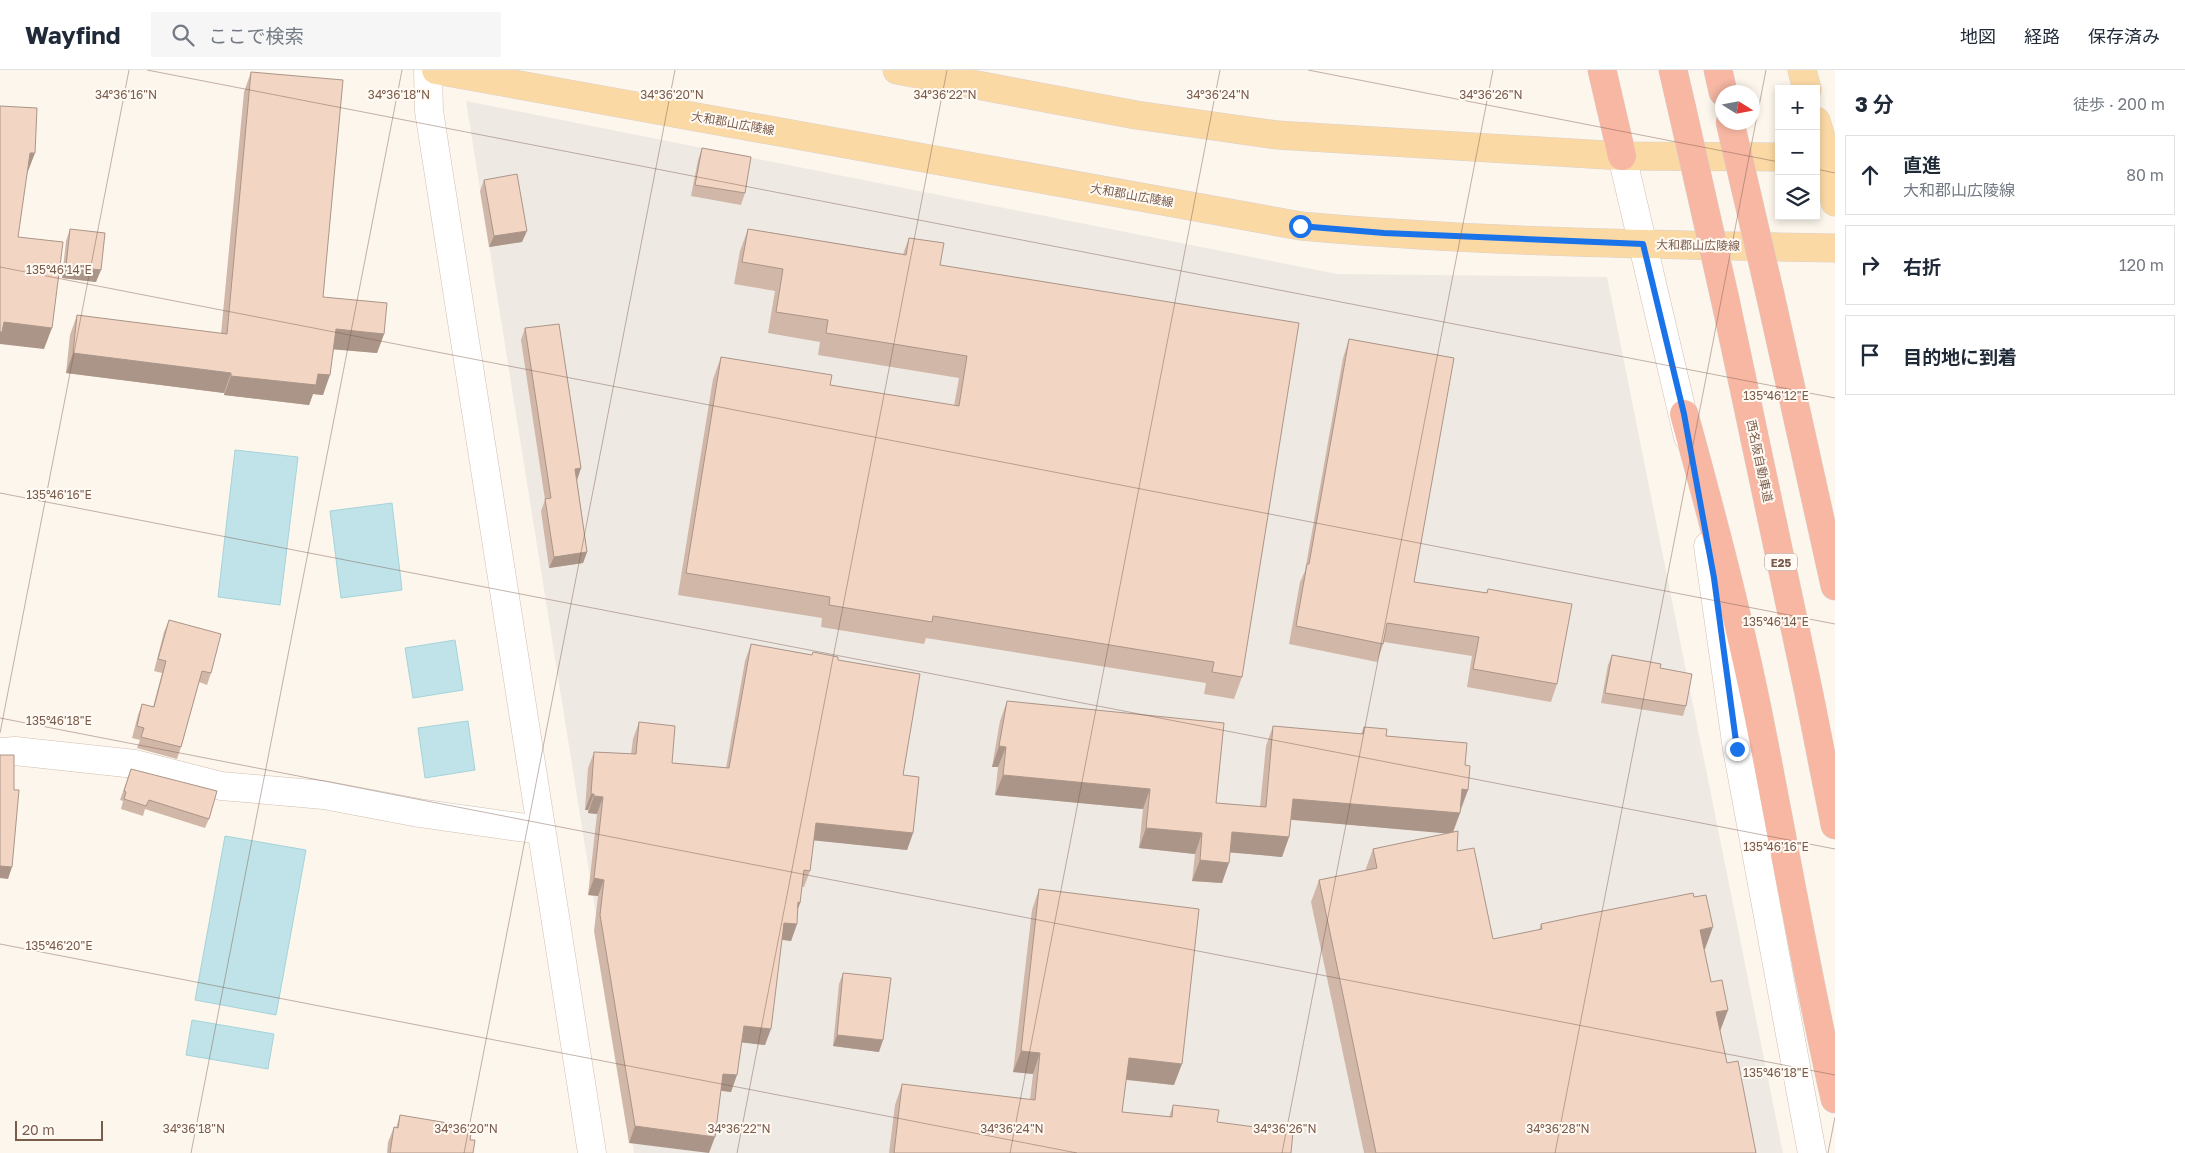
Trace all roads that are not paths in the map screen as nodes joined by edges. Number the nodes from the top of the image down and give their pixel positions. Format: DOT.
graph roads {
  1 [pos="428,70"];
  2 [pos="436,70"];
  3 [pos="897,70"];
  4 [pos="1602,70"];
  5 [pos="1673,70"];
  6 [pos="1718,70"];
  7 [pos="1802,70"];
  8 [pos="1721,85"];
  9 [pos="1806,85"];
  10 [pos="1732,130"];
  11 [pos="1818,130"];
  12 [pos="1622,156"];
  13 [pos="1775,157"];
  14 [pos="1826,157"];
  15 [pos="1835,202"];
  16 [pos="1643,244"];
  17 [pos="1835,248"];
  18 [pos="1684,414"];
  19 [pos="1835,586"];
  20 [pos="0,752"];
  21 [pos="1835,825"];
  22 [pos="540,830"];
  23 [pos="1835,1099"];
  24 [pos="592,1153"];
  25 [pos="1812,1153"];
  1 -- 22 [label="street"];
  2 -- 16 [label="main road, 大和郡山広陵線"];
  3 -- 12 [label="main road"];
  4 -- 12 [label="highway"];
  5 -- 21 [label="highway, 西名阪自動車道 / E25, bridge"];
  6 -- 8 [label="highway"];
  7 -- 9 [label="main road"];
  10 -- 19 [label="highway, bridge"];
  11 -- 14 [label="main road"];
  12 -- 13 [label="main road"];
  12 -- 16 [label="street"];
  14 -- 15 [label="main road"];
  16 -- 17 [label="main road, 大和郡山広陵線"];
  16 -- 18 [label="street"];
  18 -- 23 [label="highway"];
  18 -- 25 [label="street"];
  20 -- 22 [label="street"];
  22 -- 24 [label="street"];
}
